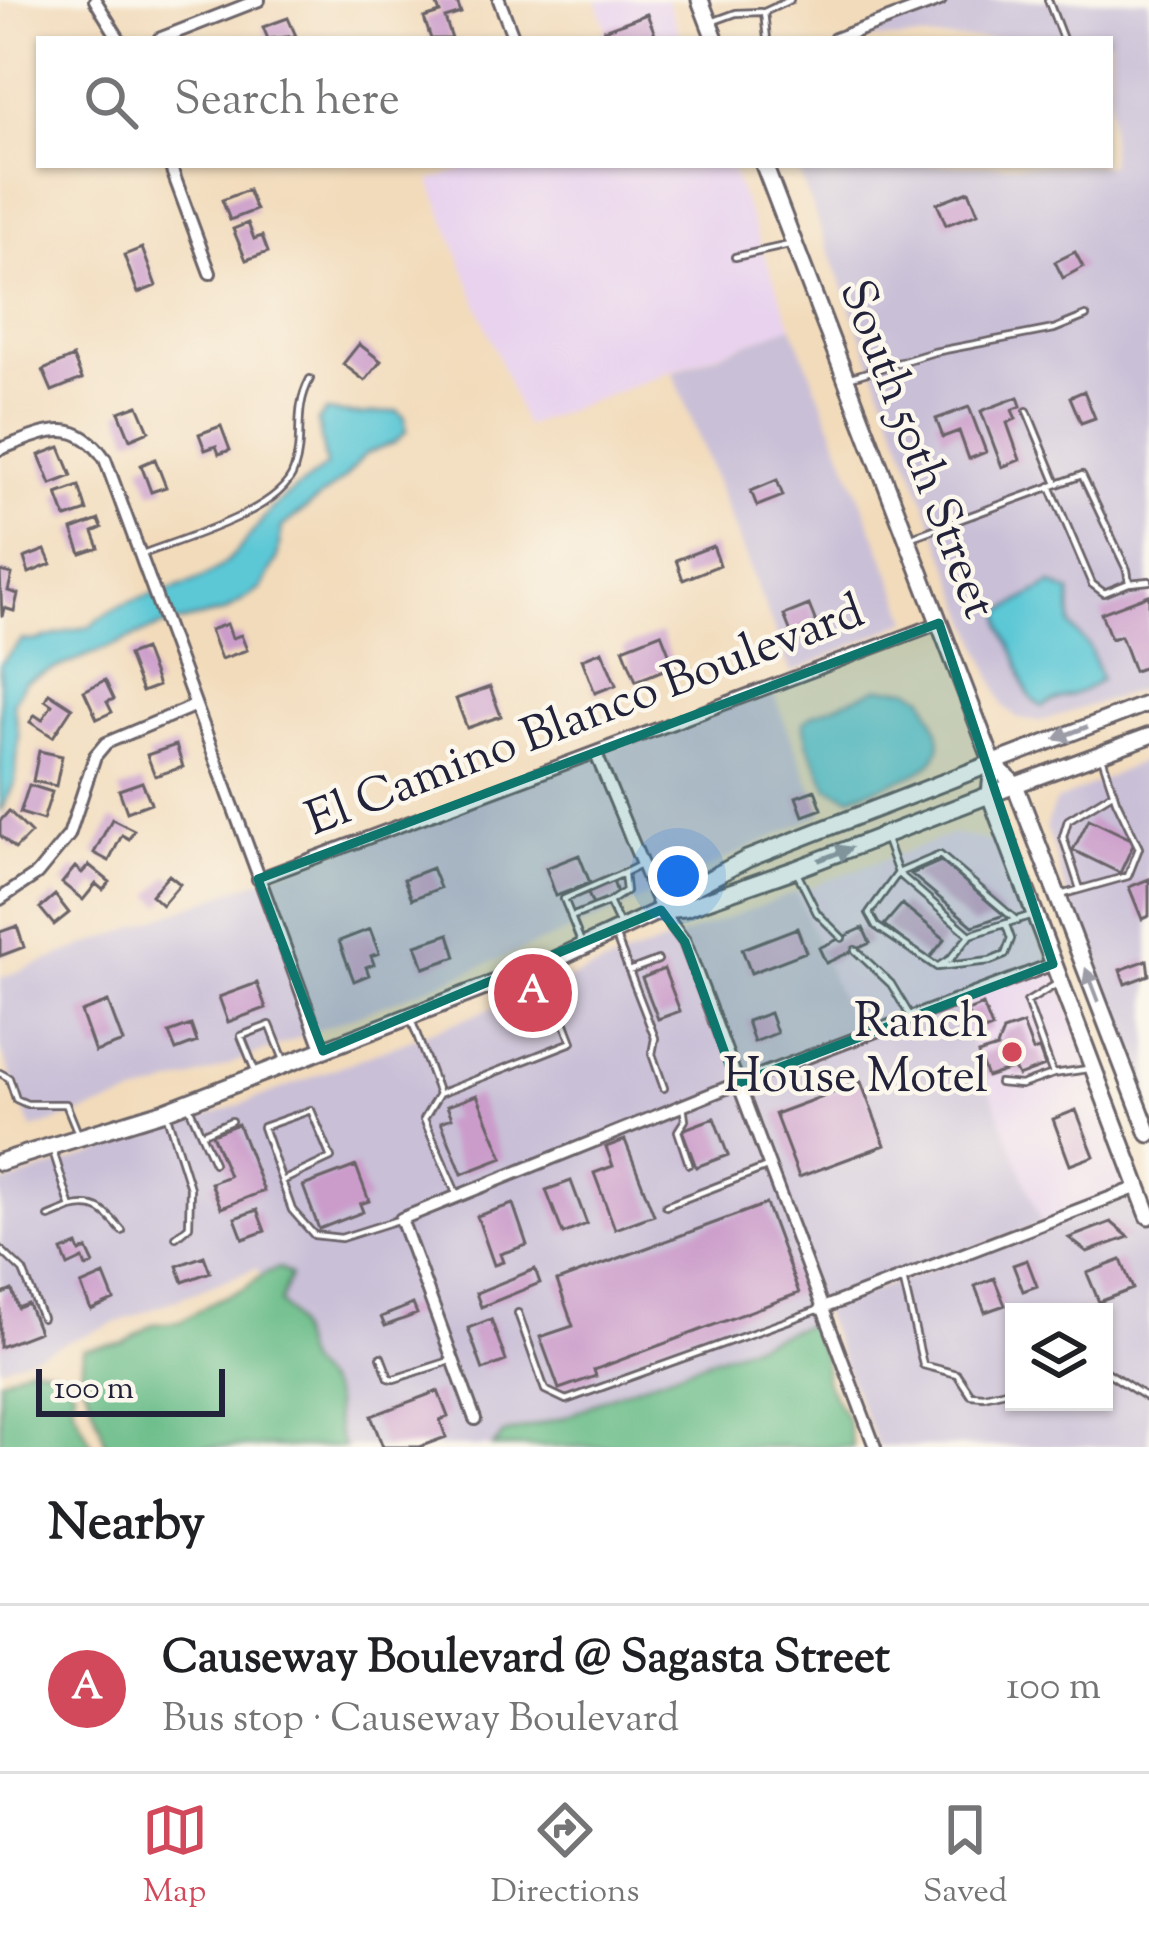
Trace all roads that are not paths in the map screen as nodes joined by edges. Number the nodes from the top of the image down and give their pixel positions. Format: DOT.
graph roads {
  1 [pos="95,0"];
  2 [pos="259,0"];
  3 [pos="500,0"];
  4 [pos="700,0"];
  5 [pos="790,0"];
  6 [pos="940,0"];
  7 [pos="1048,0"];
  8 [pos="764,12"];
  9 [pos="712,31"];
  10 [pos="117,36"];
  11 [pos="168,36"];
  12 [pos="513,36"];
  13 [pos="766,36"];
  14 [pos="843,36"];
  15 [pos="1062,36"];
  16 [pos="171,168"];
  17 [pos="765,168"];
  18 [pos="794,244"];
  19 [pos="735,257"];
  20 [pos="210,273"];
  21 [pos="1086,316"];
  22 [pos="310,379"];
  23 [pos="845,379"];
  24 [pos="1027,411"];
  25 [pos="0,449"];
  26 [pos="1053,485"];
  27 [pos="907,538"];
  28 [pos="140,555"];
  29 [pos="1149,581"];
  30 [pos="1129,583"];
  31 [pos="939,623"];
  32 [pos="1149,703"];
  33 [pos="194,706"];
  34 [pos="1149,736"];
  35 [pos="1101,753"];
  36 [pos="596,754"];
  37 [pos="993,763"];
  38 [pos="1015,785"];
  39 [pos="1114,792"];
  40 [pos="990,795"];
  41 [pos="884,836"];
  42 [pos="642,864"];
  43 [pos="796,869"];
  44 [pos="624,873"];
  45 [pos="898,873"];
  46 [pos="259,879"];
  47 [pos="1081,889"];
  48 [pos="1058,895"];
  49 [pos="0,898"];
  50 [pos="609,902"];
  51 [pos="661,910"];
  52 [pos="572,917"];
  53 [pos="1026,917"];
  54 [pos="1006,925"];
  55 [pos="618,930"];
  56 [pos="970,935"];
  57 [pos="842,938"];
  58 [pos="583,946"];
  59 [pos="855,950"];
  60 [pos="658,960"];
  61 [pos="1053,964"];
  62 [pos="542,965"];
  63 [pos="937,967"];
  64 [pos="629,971"];
  65 [pos="1060,982"];
  66 [pos="410,1017"];
  67 [pos="912,1018"];
  68 [pos="322,1051"];
  69 [pos="286,1065"];
  70 [pos="1092,1068"];
  71 [pos="0,1073"];
  72 [pos="1053,1074"];
  73 [pos="257,1076"];
  74 [pos="999,1083"];
  75 [pos="736,1084"];
  76 [pos="664,1088"];
  77 [pos="440,1094"];
  78 [pos="187,1102"];
  79 [pos="682,1106"];
  80 [pos="165,1111"];
  81 [pos="231,1121"];
  82 [pos="201,1134"];
  83 [pos="1149,1134"];
  84 [pos="79,1137"];
  85 [pos="52,1146"];
  86 [pos="0,1162"];
  87 [pos="214,1163"];
  88 [pos="689,1164"];
  89 [pos="767,1167"];
  90 [pos="281,1180"];
  91 [pos="1138,1187"];
  92 [pos="457,1196"];
  93 [pos="666,1206"];
  94 [pos="71,1208"];
  95 [pos="1149,1216"];
  96 [pos="49,1217"];
  97 [pos="401,1219"];
  98 [pos="122,1231"];
  99 [pos="176,1237"];
  100 [pos="0,1249"];
  101 [pos="903,1278"];
  102 [pos="820,1310"];
  103 [pos="518,1313"];
  104 [pos="42,1318"];
  105 [pos="381,1358"];
  106 [pos="453,1360"];
  107 [pos="1113,1376"];
  108 [pos="1005,1391"];
  109 [pos="1149,1399"];
  110 [pos="475,1419"];
  111 [pos="875,1447"];
  1 -- 10 [label="street"];
  2 -- 11 [label="street"];
  3 -- 12 [label="street"];
  4 -- 9 [label="main road"];
  5 -- 8 [label="lane"];
  6 -- 14 [label="street"];
  7 -- 15 [label="lane"];
  8 -- 9 [label="lane"];
  8 -- 13 [label="lane"];
  16 -- 20 [label="street"];
  17 -- 18 [label="main road, South 50th Street"];
  18 -- 19 [label="lane"];
  18 -- 23 [label="main road, South 50th Street"];
  21 -- 23 [label="lane"];
  22 -- 28 [label="lane"];
  23 -- 27 [label="main road, South 50th Street"];
  24 -- 26 [label="lane"];
  25 -- 28 [label="street"];
  26 -- 27 [label="lane"];
  26 -- 30 [label="lane"];
  26 -- 30 [label="lane"];
  27 -- 31 [label="main road, South 50th Street"];
  28 -- 33 [label="street"];
  29 -- 30 [label="lane"];
  31 -- 36 [label="street, El Camino Blanco Boulevard"];
  31 -- 37 [label="main road, South 50th Street"];
  32 -- 37 [label="main road, one-way"];
  33 -- 46 [label="street"];
  33 -- 49 [label="street"];
  34 -- 35 [label="main road"];
  35 -- 38 [label="main road"];
  35 -- 39 [label="lane"];
  36 -- 42 [label="street"];
  36 -- 46 [label="street, El Camino Blanco Boulevard"];
  37 -- 38 [label="main road, South 50th Street"];
  37 -- 40 [label="main road, South 50th Street"];
  37 -- 51 [label="main road"];
  38 -- 40 [label="main road"];
  38 -- 48 [label="main road, South 50th Street"];
  39 -- 47 [label="lane"];
  39 -- 47 [label="lane"];
  40 -- 41 [label="main road"];
  40 -- 53 [label="main road, South 50th Street"];
  43 -- 41 [label="main road, one-way"];
  41 -- 45 [label="lane"];
  42 -- 44 [label="lane"];
  42 -- 51 [label="street"];
  43 -- 51 [label="main road"];
  43 -- 57 [label="lane"];
  44 -- 50 [label="lane"];
  44 -- 52 [label="lane"];
  45 -- 53 [label="lane"];
  45 -- 56 [label="lane"];
  45 -- 63 [label="lane"];
  46 -- 68 [label="street"];
  47 -- 48 [label="lane"];
  83 -- 48 [label="main road, South 50th Street, one-way"];
  50 -- 52 [label="lane"];
  50 -- 55 [label="lane"];
  51 -- 55 [label="main road"];
  51 -- 75 [label="street"];
  52 -- 58 [label="lane"];
  53 -- 54 [label="lane"];
  53 -- 61 [label="main road, South 50th Street"];
  54 -- 56 [label="lane"];
  54 -- 63 [label="lane"];
  55 -- 58 [label="main road"];
  55 -- 64 [label="lane"];
  56 -- 63 [label="lane"];
  58 -- 62 [label="main road"];
  59 -- 67 [label="lane"];
  60 -- 64 [label="lane"];
  61 -- 65 [label="main road, South 50th Street"];
  61 -- 67 [label="street"];
  62 -- 66 [label="main road"];
  62 -- 77 [label="lane"];
  64 -- 76 [label="lane"];
  65 -- 70 [label="main road, South 50th Street"];
  65 -- 72 [label="lane"];
  66 -- 68 [label="main road"];
  66 -- 77 [label="lane"];
  67 -- 75 [label="street"];
  68 -- 69 [label="main road"];
  69 -- 73 [label="main road"];
  69 -- 73 [label="lane"];
  70 -- 72 [label="lane"];
  70 -- 91 [label="main road, South 50th Street"];
  71 -- 84 [label="lane"];
  72 -- 74 [label="lane"];
  73 -- 78 [label="main road"];
  75 -- 79 [label="street"];
  75 -- 89 [label="street"];
  77 -- 92 [label="lane"];
  78 -- 80 [label="main road"];
  78 -- 82 [label="lane"];
  79 -- 88 [label="lane"];
  79 -- 92 [label="street"];
  80 -- 84 [label="main road"];
  80 -- 99 [label="lane"];
  81 -- 82 [label="lane"];
  82 -- 87 [label="lane"];
  84 -- 85 [label="main road"];
  85 -- 86 [label="main road"];
  85 -- 94 [label="lane"];
  89 -- 93 [label="lane"];
  89 -- 102 [label="street"];
  90 -- 90 [label="lane"];
  90 -- 97 [label="lane"];
  91 -- 95 [label="main road, South 50th Street"];
  91 -- 101 [label="street"];
  92 -- 97 [label="street"];
  94 -- 96 [label="lane"];
  94 -- 98 [label="lane"];
  97 -- 106 [label="street"];
  100 -- 104 [label="lane"];
  101 -- 102 [label="street"];
  101 -- 108 [label="lane"];
  102 -- 103 [label="lane"];
  102 -- 111 [label="street"];
  105 -- 106 [label="lane"];
  106 -- 110 [label="street"];
  107 -- 109 [label="lane"];
}
